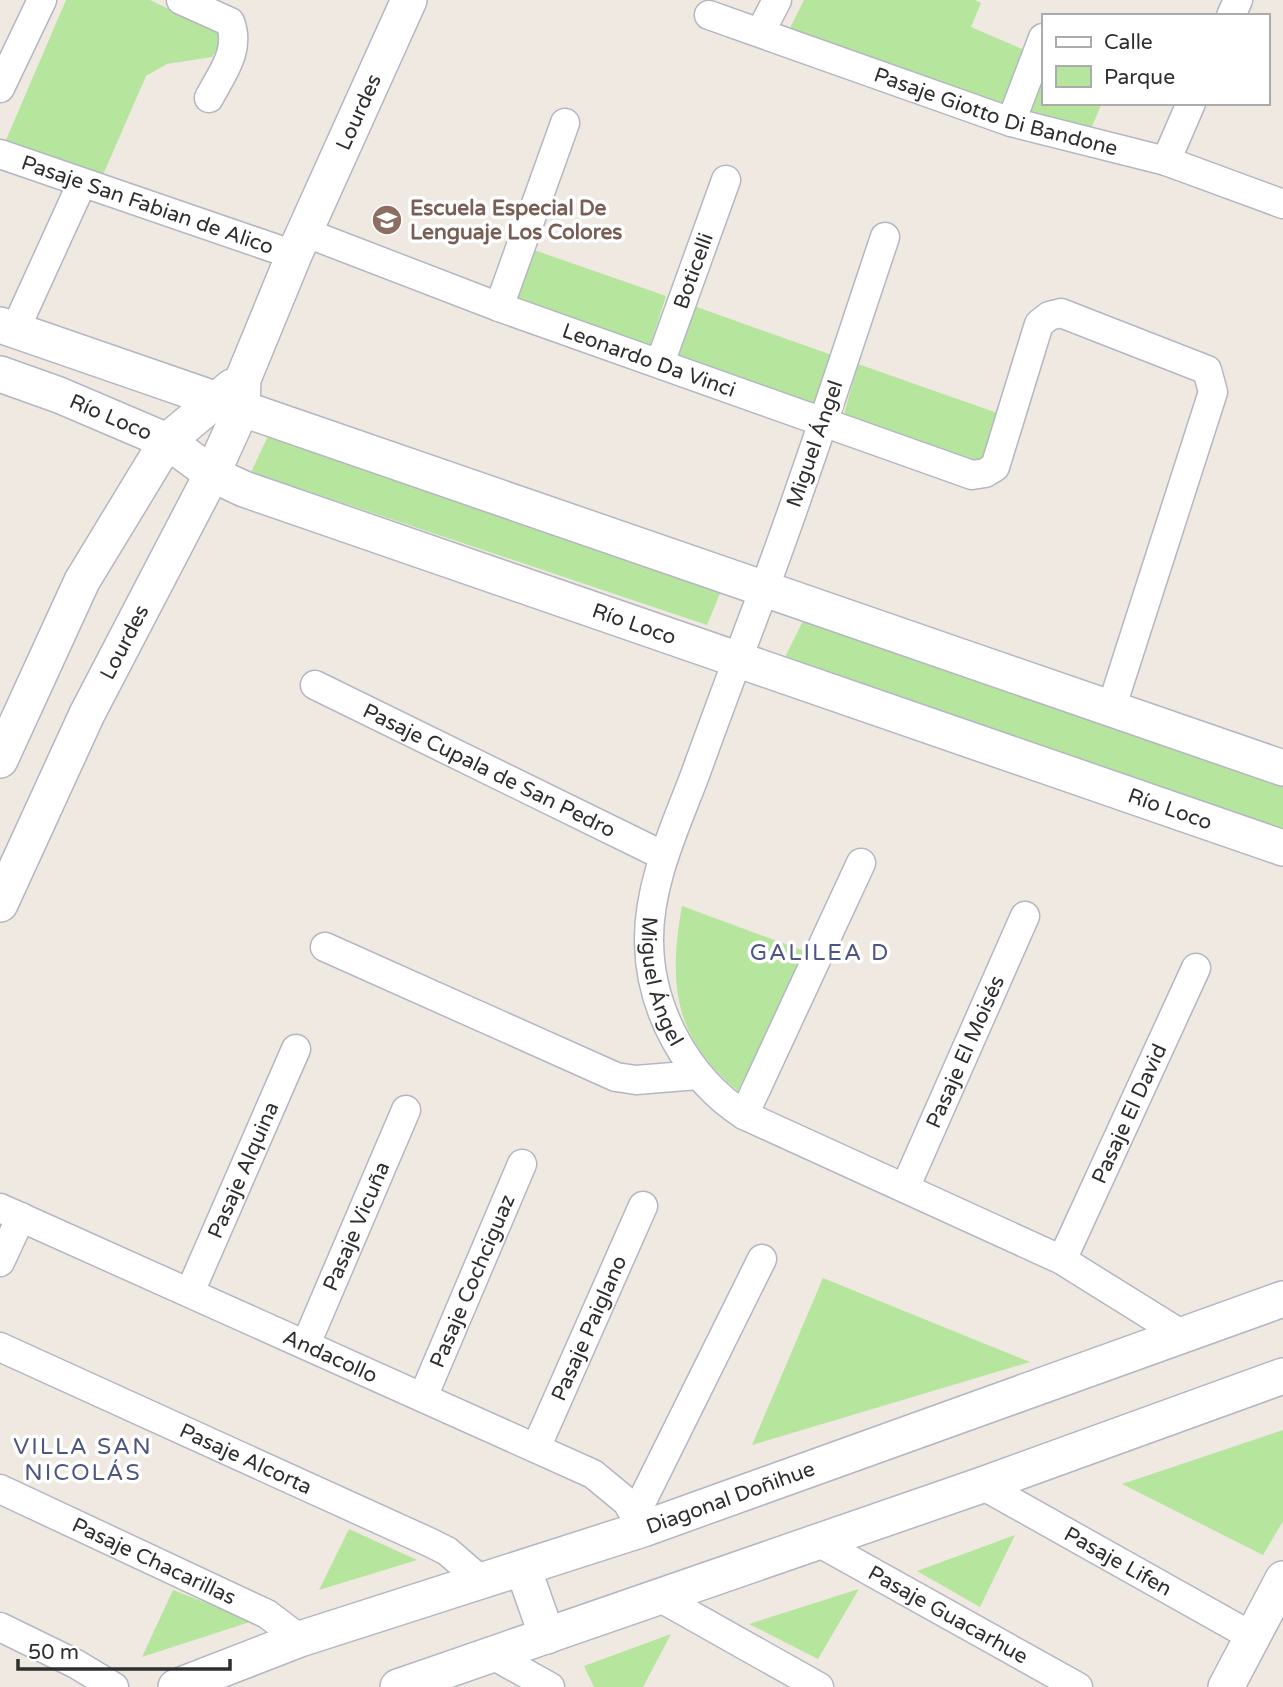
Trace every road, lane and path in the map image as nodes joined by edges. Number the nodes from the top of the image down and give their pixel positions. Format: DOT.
graph roads {
  1 [pos="42,0"];
  2 [pos="181,0"];
  3 [pos="409,0"];
  4 [pos="777,0"];
  5 [pos="709,15"];
  6 [pos="761,32"];
  7 [pos="1042,41"];
  8 [pos="0,88"];
  9 [pos="209,98"];
  10 [pos="1190,105"];
  11 [pos="1011,122"];
  12 [pos="565,123"];
  13 [pos="0,154"];
  14 [pos="1166,161"];
  15 [pos="726,180"];
  16 [pos="82,183"];
  17 [pos="1283,204"];
  18 [pos="885,237"];
  19 [pos="299,244"];
  20 [pos="499,307"];
  21 [pos="8,327"];
  22 [pos="660,363"];
  23 [pos="0,374"];
  24 [pos="234,396"];
  25 [pos="823,421"];
  26 [pos="167,441"];
  27 [pos="212,474"];
  28 [pos="764,589"];
  29 [pos="737,659"];
  30 [pos="315,685"];
  31 [pos="1111,709"];
  32 [pos="0,760"];
  33 [pos="1282,764"];
  34 [pos="1283,848"];
  35 [pos="664,856"];
  36 [pos="861,863"];
  37 [pos="0,904"];
  38 [pos="1025,916"];
  39 [pos="325,947"];
  40 [pos="1196,968"];
  41 [pos="296,1049"];
  42 [pos="698,1075"];
  43 [pos="406,1110"];
  44 [pos="744,1115"];
  45 [pos="522,1164"];
  46 [pos="905,1188"];
  47 [pos="643,1206"];
  48 [pos="10,1212"];
  49 [pos="762,1259"];
  50 [pos="1062,1260"];
  51 [pos="0,1262"];
  52 [pos="190,1292"];
  53 [pos="1283,1299"];
  54 [pos="1184,1336"];
  55 [pos="306,1344"];
  56 [pos="0,1347"];
  57 [pos="1283,1376"];
  58 [pos="423,1397"];
  59 [pos="536,1448"];
  60 [pos="982,1485"];
  61 [pos="0,1489"];
  62 [pos="639,1521"];
  63 [pos="818,1542"];
  64 [pos="523,1568"];
  65 [pos="1283,1578"];
  66 [pos="483,1582"];
  67 [pos="659,1597"];
  68 [pos="0,1627"];
  69 [pos="547,1636"];
  70 [pos="1252,1637"];
  71 [pos="300,1639"];
  72 [pos="491,1654"];
  73 [pos="114,1687"];
  74 [pos="176,1687"];
  75 [pos="400,1687"];
  76 [pos="550,1687"];
  77 [pos="820,1687"];
  78 [pos="1078,1687"];
  79 [pos="1226,1687"];
  1 -- 8 [label="street"];
  2 -- 9 [label="street"];
  3 -- 19 [label="street, Lourdes"];
  4 -- 6 [label="street"];
  5 -- 6 [label="street, Pasaje Giotto Di Bandone"];
  6 -- 11 [label="street, Pasaje Giotto Di Bandone"];
  7 -- 11 [label="street"];
  10 -- 14 [label="street"];
  11 -- 14 [label="street, Pasaje Giotto Di Bandone"];
  12 -- 20 [label="street"];
  13 -- 16 [label="street, Pasaje San Fabian de Alico"];
  14 -- 17 [label="street, Pasaje Giotto Di Bandone"];
  15 -- 22 [label="street, Boticelli"];
  16 -- 19 [label="street, Pasaje San Fabian de Alico"];
  16 -- 21 [label="street"];
  18 -- 25 [label="street, Miguel Ángel"];
  19 -- 20 [label="street, Leonardo Da Vinci"];
  19 -- 24 [label="street, Lourdes"];
  20 -- 22 [label="street, Leonardo Da Vinci"];
  21 -- 24 [label="street"];
  22 -- 25 [label="street, Leonardo Da Vinci"];
  23 -- 26 [label="street, Río Loco"];
  24 -- 26 [label="street, Lourdes"];
  24 -- 27 [label="street, Lourdes"];
  24 -- 28 [label="street"];
  25 -- 28 [label="street, Miguel Ángel"];
  25 -- 31 [label="street, Leonardo Da Vinci"];
  26 -- 27 [label="street, Río Loco"];
  26 -- 32 [label="street, Lourdes"];
  27 -- 29 [label="street, Río Loco"];
  27 -- 37 [label="street, Lourdes"];
  28 -- 29 [label="street, Miguel Ángel"];
  28 -- 31 [label="street"];
  29 -- 34 [label="street, Río Loco"];
  29 -- 35 [label="street, Miguel Ángel"];
  30 -- 35 [label="street, Pasaje Cupala de San Pedro"];
  31 -- 33 [label="street"];
  35 -- 42 [label="street, Miguel Ángel"];
  36 -- 44 [label="street"];
  38 -- 46 [label="street, Pasaje El Moisés"];
  39 -- 42 [label="street"];
  40 -- 50 [label="street, Pasaje El David"];
  41 -- 52 [label="street, Pasaje Alquina"];
  42 -- 44 [label="street, Miguel Ángel"];
  43 -- 55 [label="street, Pasaje Vicuña"];
  44 -- 46 [label="street, Miguel Ángel"];
  45 -- 58 [label="street, Pasaje Cochciguaz"];
  46 -- 50 [label="street, Miguel Ángel"];
  47 -- 59 [label="street, Pasaje Paiglano"];
  48 -- 51 [label="street"];
  48 -- 52 [label="street, Andacollo"];
  49 -- 62 [label="street"];
  50 -- 54 [label="street, Miguel Ángel"];
  52 -- 55 [label="street, Andacollo"];
  53 -- 54 [label="street, Diagonal Doñihue"];
  54 -- 62 [label="street, Diagonal Doñihue"];
  55 -- 58 [label="street, Andacollo"];
  56 -- 66 [label="street, Pasaje Alcorta"];
  57 -- 60 [label="street"];
  58 -- 59 [label="street, Andacollo"];
  59 -- 62 [label="street, Andacollo"];
  60 -- 63 [label="street"];
  60 -- 70 [label="street, Pasaje Lifen"];
  61 -- 71 [label="street, Pasaje Chacarillas"];
  62 -- 64 [label="street, Diagonal Doñihue"];
  63 -- 67 [label="street"];
  63 -- 78 [label="street, Pasaje Guacarhue"];
  64 -- 66 [label="street, Diagonal Doñihue"];
  64 -- 69 [label="street"];
  65 -- 70 [label="street"];
  66 -- 71 [label="street, Diagonal Doñihue"];
  67 -- 69 [label="street"];
  67 -- 77 [label="street"];
  68 -- 73 [label="street"];
  69 -- 72 [label="street"];
  70 -- 79 [label="street"];
  71 -- 74 [label="street, Diagonal Doñihue"];
  72 -- 75 [label="street"];
  72 -- 76 [label="street"];
}
